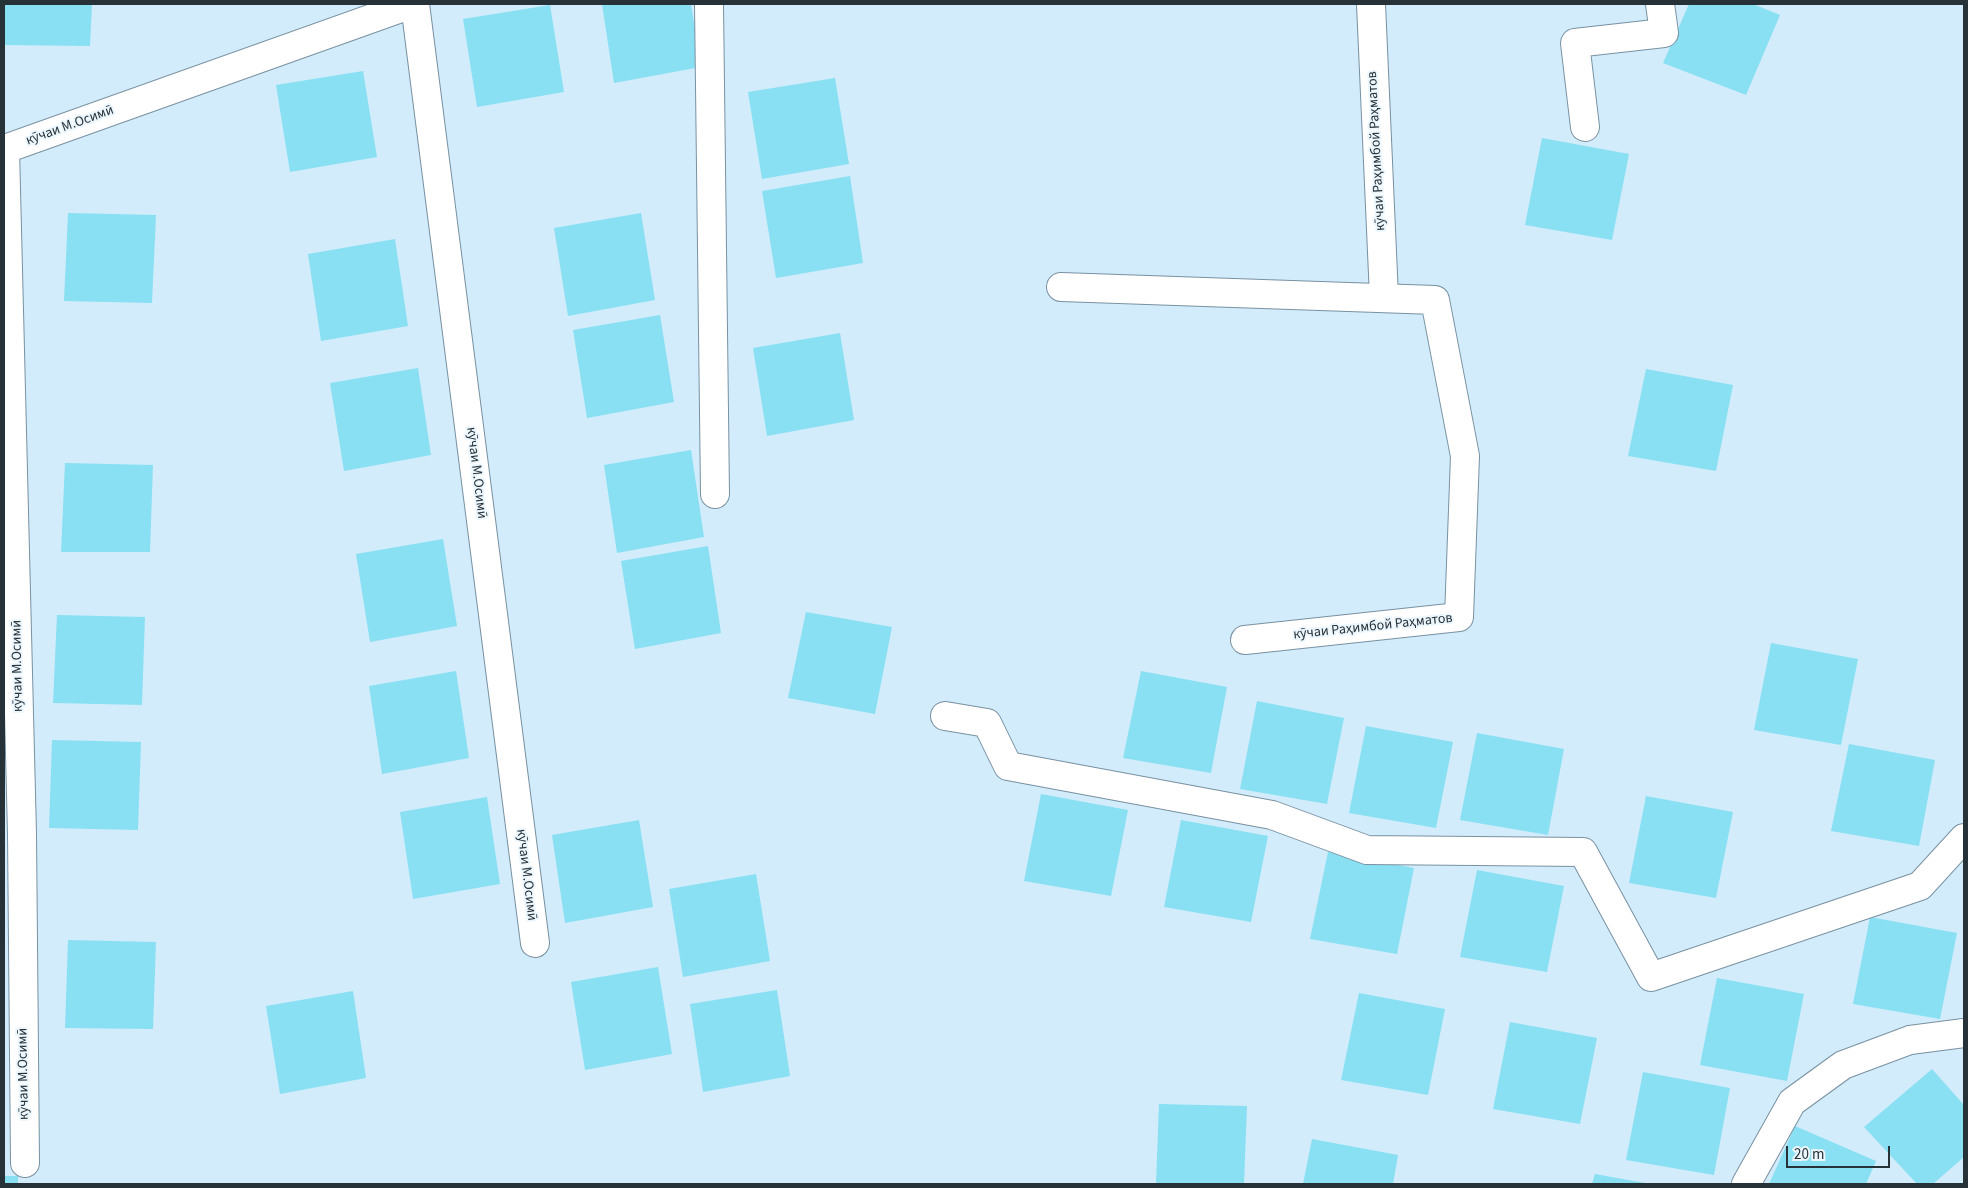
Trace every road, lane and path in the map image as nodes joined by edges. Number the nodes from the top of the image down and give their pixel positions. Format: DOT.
graph roads {
  1 [pos="414,4"];
  2 [pos="709,4"];
  3 [pos="1371,4"];
  4 [pos="1660,4"];
  5 [pos="1585,127"];
  6 [pos="1061,287"];
  7 [pos="1384,297"];
  8 [pos="7,380"];
  9 [pos="715,494"];
  10 [pos="1245,640"];
  11 [pos="945,716"];
  12 [pos="13,834"];
  13 [pos="1964,838"];
  14 [pos="535,943"];
  15 [pos="1964,1033"];
  16 [pos="25,1163"];
  17 [pos="1746,1184"];
  1 -- 8 [label="street, кӯчаи М.Осимӣ"];
  1 -- 14 [label="street, кӯчаи М.Осимӣ"];
  2 -- 9 [label="street"];
  3 -- 7 [label="street, кӯчаи Раҳимбой Раҳматов"];
  4 -- 5 [label="street"];
  6 -- 7 [label="street, кӯчаи Раҳимбой Раҳматов"];
  7 -- 10 [label="street, кӯчаи Раҳимбой Раҳматов"];
  8 -- 12 [label="street, кӯчаи М.Осимӣ"];
  11 -- 13 [label="street"];
  12 -- 16 [label="street, кӯчаи М.Осимӣ"];
  15 -- 17 [label="street"];
}
